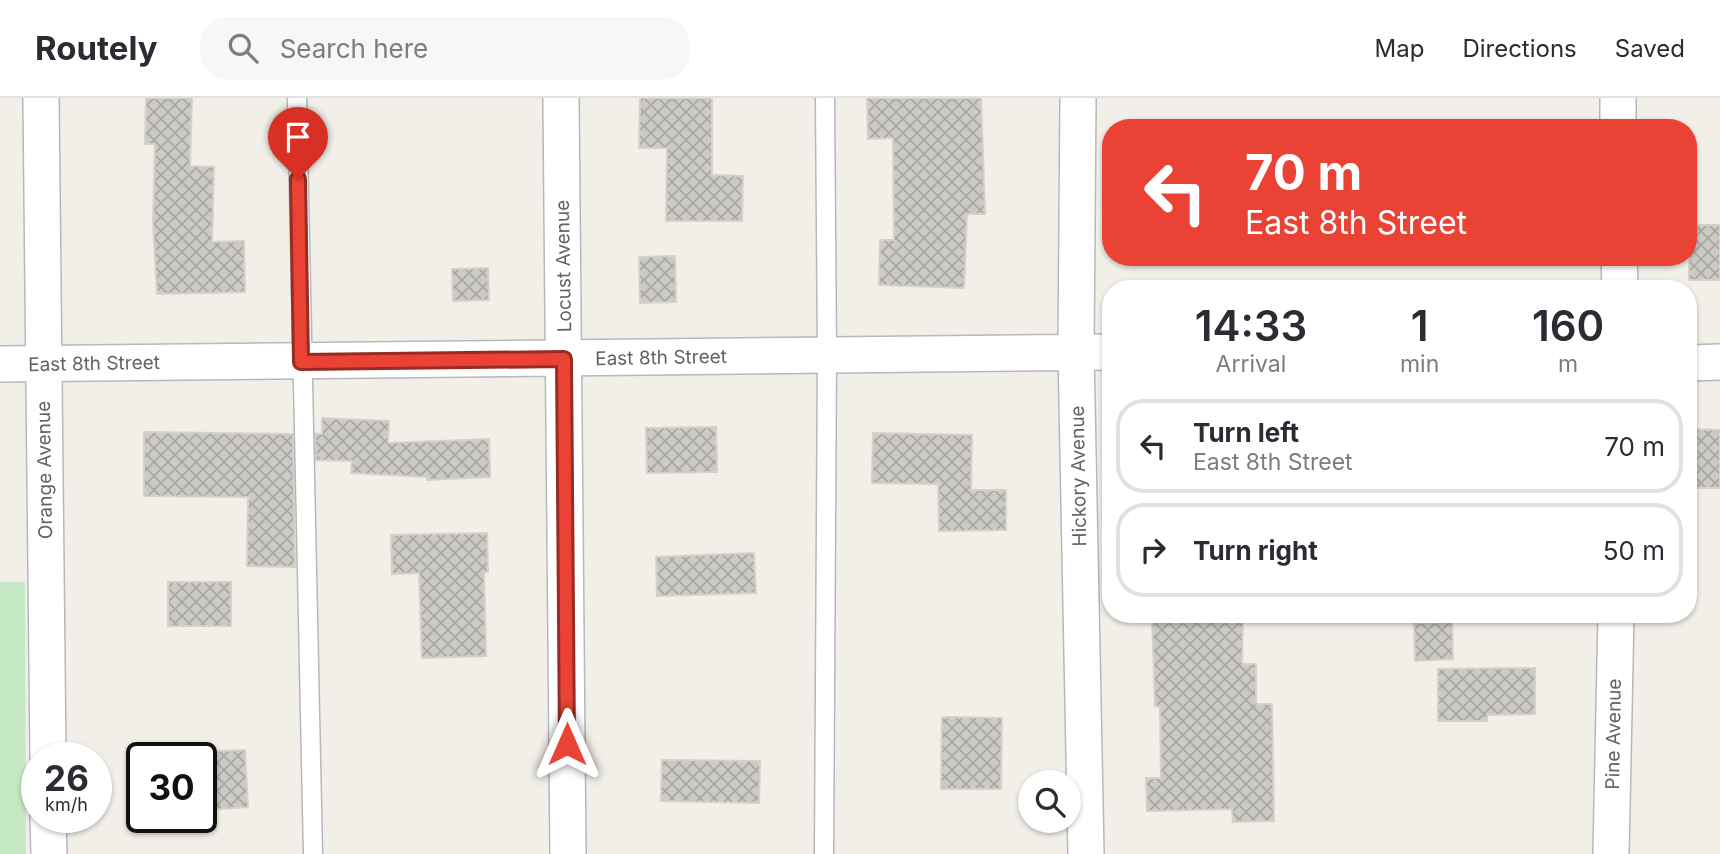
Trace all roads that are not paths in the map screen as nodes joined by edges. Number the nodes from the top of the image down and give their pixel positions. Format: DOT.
graph roads {
  1 [pos="41,98"];
  2 [pos="297,98"];
  3 [pos="561,98"];
  4 [pos="825,98"];
  5 [pos="1078,98"];
  6 [pos="1618,98"];
  7 [pos="1618,119"];
  8 [pos="1076,351"];
  9 [pos="1102,352"];
  10 [pos="828,355"];
  11 [pos="564,359"];
  12 [pos="301,362"];
  13 [pos="1720,362"];
  14 [pos="1697,363"];
  15 [pos="0,364"];
  16 [pos="42,364"];
  17 [pos="1616,623"];
  18 [pos="48,742"];
  19 [pos="48,833"];
  20 [pos="49,854"];
  21 [pos="313,854"];
  22 [pos="568,854"];
  23 [pos="824,854"];
  24 [pos="1086,854"];
  25 [pos="1611,854"];
  1 -- 16 [label="street, Orange Avenue"];
  2 -- 12 [label="lane"];
  3 -- 11 [label="street, Locust Avenue"];
  4 -- 10 [label="lane"];
  5 -- 8 [label="street, Hickory Avenue"];
  6 -- 7 [label="street"];
  8 -- 9 [label="street, East 8th Street"];
  8 -- 10 [label="street, East 8th Street"];
  8 -- 24 [label="street, Hickory Avenue"];
  10 -- 11 [label="street, East 8th Street"];
  10 -- 23 [label="lane"];
  11 -- 12 [label="street, East 8th Street"];
  11 -- 22 [label="street, Locust Avenue"];
  12 -- 16 [label="street, East 8th Street"];
  12 -- 21 [label="lane"];
  13 -- 14 [label="street"];
  15 -- 16 [label="street, East 8th Street"];
  16 -- 18 [label="street, Orange Avenue"];
  17 -- 25 [label="street, Pine Avenue"];
  19 -- 20 [label="street"];
}
